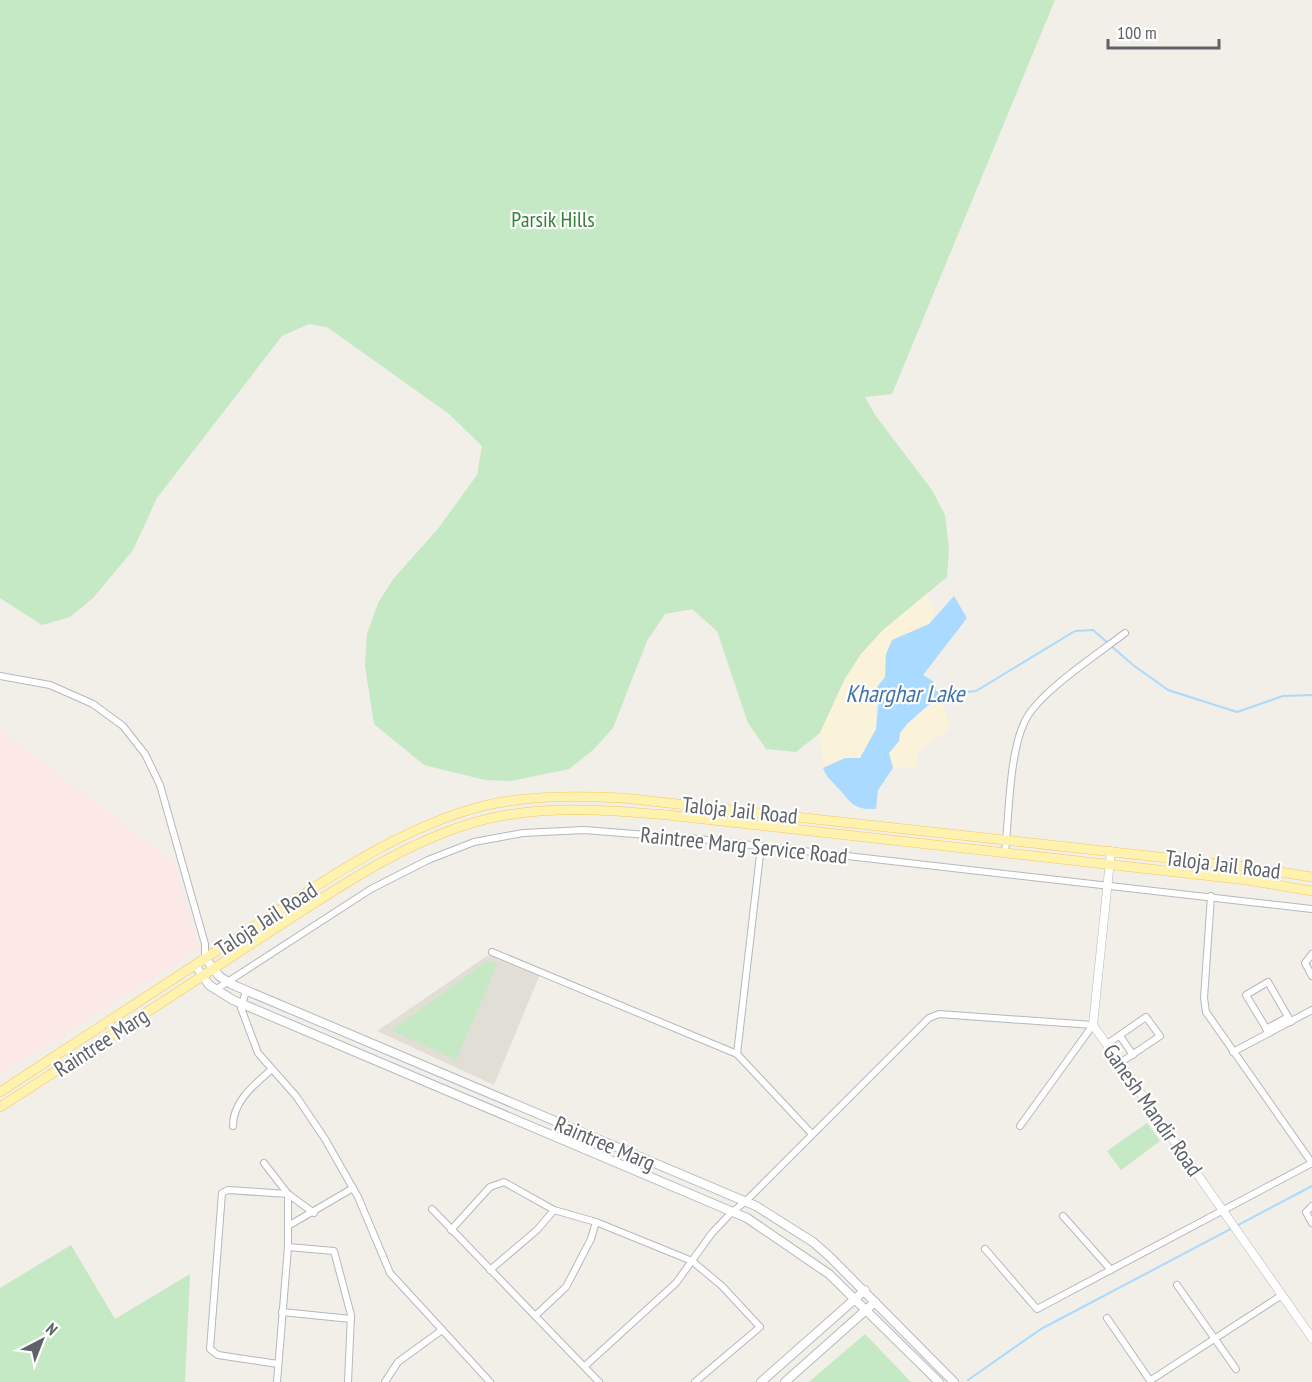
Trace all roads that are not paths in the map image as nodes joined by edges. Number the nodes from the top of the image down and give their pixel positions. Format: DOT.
graph roads {
  1 [pos="1125,633"];
  2 [pos="0,676"];
  3 [pos="1007,840"];
  4 [pos="761,846"];
  5 [pos="1111,851"];
  6 [pos="1005,853"];
  7 [pos="1110,865"];
  8 [pos="1312,877"];
  9 [pos="1108,885"];
  10 [pos="1312,891"];
  11 [pos="1210,896"];
  12 [pos="1312,909"];
  13 [pos="492,952"];
  14 [pos="1312,954"];
  15 [pos="205,958"];
  16 [pos="195,965"];
  17 [pos="213,969"];
  18 [pos="202,976"];
  19 [pos="1312,976"];
  20 [pos="227,982"];
  21 [pos="215,990"];
  22 [pos="246,991"];
  23 [pos="241,1004"];
  24 [pos="1312,1010"];
  25 [pos="1289,1019"];
  26 [pos="1093,1025"];
  27 [pos="1267,1031"];
  28 [pos="1120,1036"];
  29 [pos="1107,1044"];
  30 [pos="1233,1052"];
  31 [pos="738,1054"];
  32 [pos="1133,1055"];
  33 [pos="1120,1063"];
  34 [pos="272,1070"];
  35 [pos="0,1092"];
  36 [pos="0,1107"];
  37 [pos="233,1126"];
  38 [pos="1020,1126"];
  39 [pos="812,1134"];
  40 [pos="264,1163"];
  41 [pos="1312,1163"];
  42 [pos="353,1188"];
  43 [pos="288,1194"];
  44 [pos="746,1202"];
  45 [pos="1312,1206"];
  46 [pos="432,1209"];
  47 [pos="554,1210"];
  48 [pos="314,1213"];
  49 [pos="731,1213"];
  50 [pos="1224,1213"];
  51 [pos="1063,1216"];
  52 [pos="596,1222"];
  53 [pos="1312,1223"];
  54 [pos="288,1226"];
  55 [pos="451,1230"];
  56 [pos="288,1247"];
  57 [pos="985,1249"];
  58 [pos="692,1260"];
  59 [pos="490,1270"];
  60 [pos="1110,1270"];
  61 [pos="1177,1285"];
  62 [pos="865,1290"];
  63 [pos="1282,1295"];
  64 [pos="855,1299"];
  65 [pos="875,1302"];
  66 [pos="282,1312"];
  67 [pos="867,1312"];
  68 [pos="535,1316"];
  69 [pos="1107,1318"];
  70 [pos="351,1319"];
  71 [pos="1309,1326"];
  72 [pos="442,1330"];
  73 [pos="1214,1338"];
  74 [pos="1312,1338"];
  75 [pos="278,1364"];
  76 [pos="585,1366"];
  77 [pos="1236,1369"];
  78 [pos="489,1381"];
  79 [pos="1151,1381"];
  80 [pos="277,1382"];
  81 [pos="348,1382"];
  82 [pos="385,1382"];
  83 [pos="600,1382"];
  84 [pos="695,1382"];
  85 [pos="761,1382"];
  86 [pos="785,1382"];
  87 [pos="939,1382"];
  88 [pos="954,1382"];
  1 -- 3 [label="street"];
  2 -- 15 [label="street"];
  3 -- 5 [label="main road, Taloja Jail Road"];
  3 -- 6 [label="street"];
  3 -- 15 [label="main road, Taloja Jail Road"];
  4 -- 9 [label="street, Raintree Marg Service Road"];
  4 -- 20 [label="street, Raintree Marg Service Road"];
  4 -- 31 [label="street"];
  5 -- 7 [label="street, Ganesh Mandir Road"];
  5 -- 8 [label="main road, Taloja Jail Road"];
  6 -- 7 [label="main road, Taloja Jail Road"];
  6 -- 17 [label="main road, Taloja Jail Road"];
  7 -- 9 [label="street, Ganesh Mandir Road"];
  7 -- 10 [label="main road, Taloja Jail Road"];
  9 -- 11 [label="street, Raintree Marg Service Road"];
  9 -- 26 [label="street, Ganesh Mandir Road"];
  11 -- 12 [label="street, Raintree Marg Service Road"];
  11 -- 30 [label="street"];
  13 -- 31 [label="street"];
  14 -- 19 [label="street"];
  15 -- 16 [label="main road, Raintree Marg"];
  15 -- 17 [label="main road, Raintree Marg"];
  16 -- 18 [label="main road, Raintree Marg"];
  16 -- 35 [label="main road, Raintree Marg"];
  17 -- 18 [label="main road, Raintree Marg"];
  17 -- 20 [label="main road, Raintree Marg"];
  18 -- 21 [label="main road, Raintree Marg"];
  18 -- 36 [label="main road, Raintree Marg"];
  20 -- 21 [label="street, Raintree Marg Service Road"];
  20 -- 22 [label="main road, Raintree Marg"];
  21 -- 23 [label="main road, Raintree Marg"];
  22 -- 23 [label="street"];
  22 -- 44 [label="main road, Raintree Marg"];
  23 -- 34 [label="street"];
  23 -- 49 [label="main road, Raintree Marg"];
  24 -- 25 [label="street"];
  25 -- 27 [label="street"];
  25 -- 27 [label="street"];
  26 -- 29 [label="street, Ganesh Mandir Road"];
  26 -- 38 [label="street"];
  26 -- 39 [label="street"];
  27 -- 30 [label="street"];
  28 -- 29 [label="street"];
  28 -- 32 [label="street"];
  28 -- 32 [label="street"];
  29 -- 33 [label="street, Ganesh Mandir Road"];
  30 -- 41 [label="street"];
  31 -- 39 [label="street"];
  32 -- 33 [label="street"];
  33 -- 50 [label="street, Ganesh Mandir Road"];
  34 -- 37 [label="street"];
  34 -- 42 [label="street"];
  39 -- 44 [label="street"];
  40 -- 43 [label="street"];
  41 -- 50 [label="street"];
  42 -- 48 [label="street"];
  42 -- 72 [label="street"];
  43 -- 48 [label="street"];
  43 -- 54 [label="street"];
  43 -- 75 [label="street"];
  44 -- 49 [label="street"];
  44 -- 62 [label="main road, Raintree Marg"];
  45 -- 53 [label="street"];
  46 -- 55 [label="street"];
  47 -- 52 [label="street"];
  47 -- 55 [label="street"];
  47 -- 59 [label="street"];
  48 -- 54 [label="street"];
  49 -- 58 [label="street"];
  49 -- 64 [label="main road, Raintree Marg"];
  50 -- 60 [label="street"];
  50 -- 63 [label="street, Ganesh Mandir Road"];
  51 -- 60 [label="street"];
  52 -- 58 [label="street"];
  52 -- 68 [label="street"];
  54 -- 56 [label="street"];
  55 -- 59 [label="street"];
  56 -- 66 [label="street"];
  56 -- 70 [label="street"];
  57 -- 60 [label="street"];
  58 -- 76 [label="street"];
  58 -- 84 [label="street"];
  59 -- 68 [label="street"];
  61 -- 73 [label="street"];
  62 -- 64 [label="main road"];
  62 -- 65 [label="main road, Raintree Marg"];
  63 -- 71 [label="street, Ganesh Mandir Road"];
  63 -- 73 [label="street"];
  64 -- 67 [label="main road, Raintree Marg"];
  64 -- 85 [label="main road"];
  65 -- 67 [label="main road"];
  65 -- 88 [label="main road, Raintree Marg"];
  66 -- 70 [label="street"];
  66 -- 75 [label="street"];
  67 -- 86 [label="main road"];
  67 -- 87 [label="main road, Raintree Marg"];
  68 -- 76 [label="street"];
  69 -- 79 [label="street"];
  70 -- 81 [label="street"];
  71 -- 74 [label="street, Ganesh Mandir Road"];
  72 -- 78 [label="street"];
  72 -- 82 [label="street"];
  73 -- 77 [label="street"];
  73 -- 79 [label="street"];
  75 -- 80 [label="street"];
  76 -- 83 [label="street"];
}
